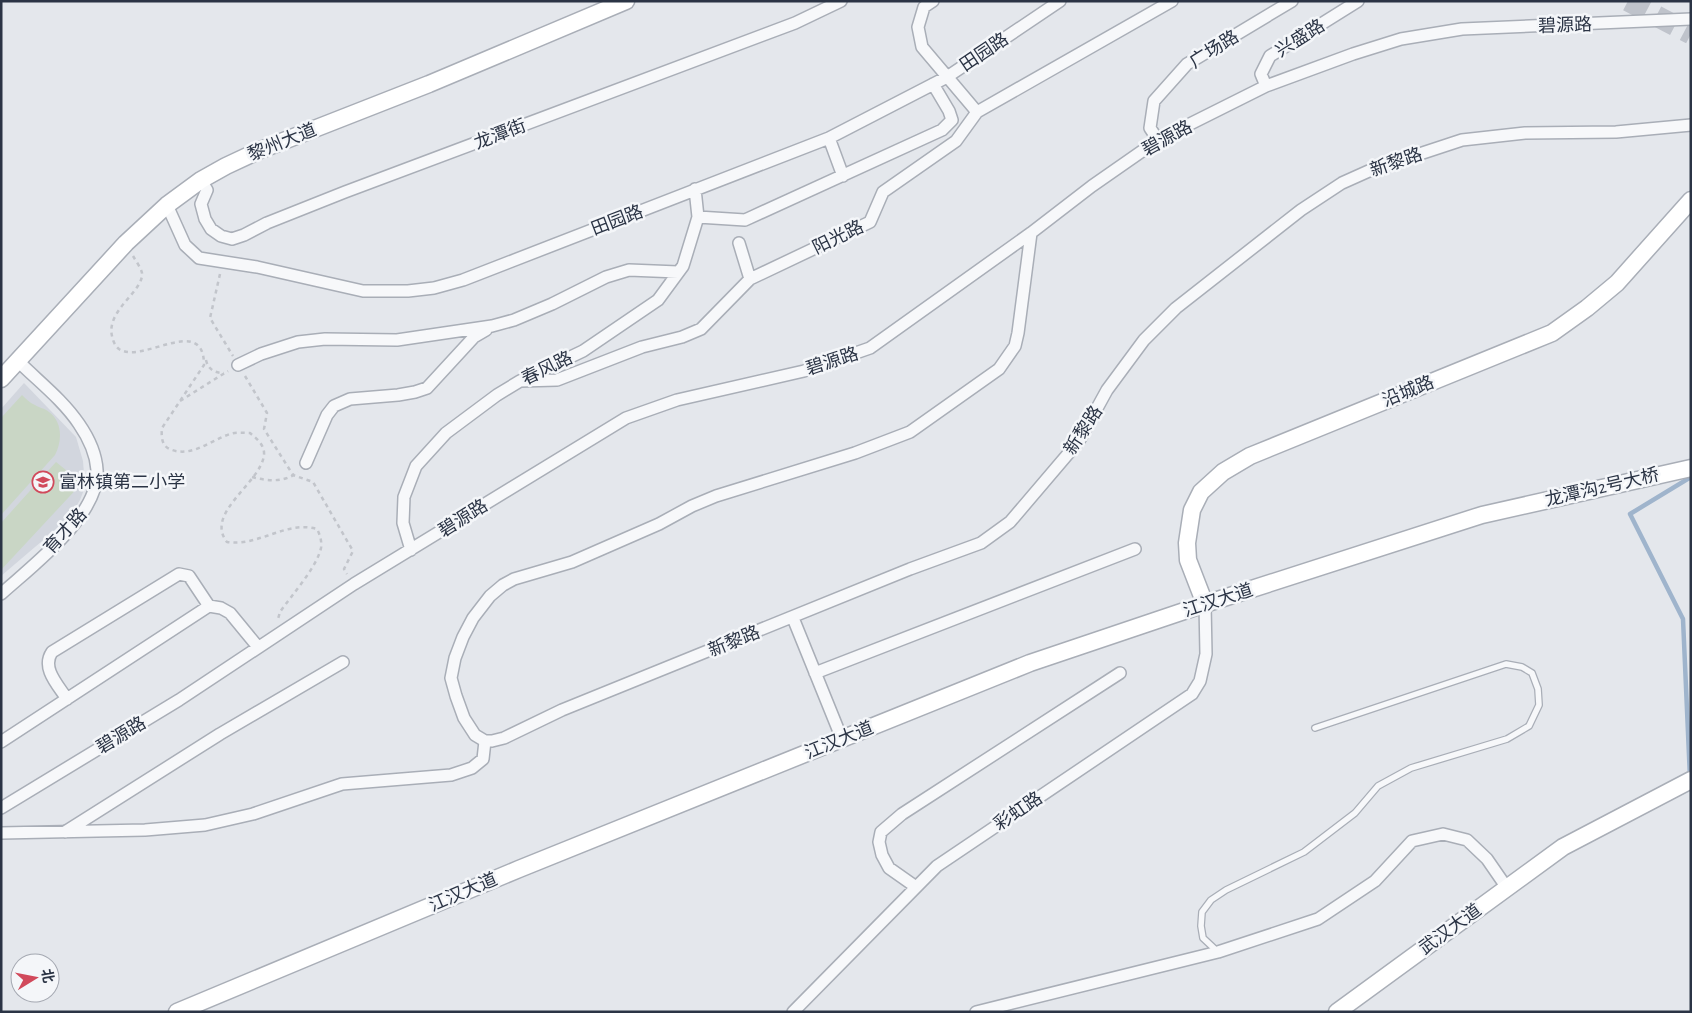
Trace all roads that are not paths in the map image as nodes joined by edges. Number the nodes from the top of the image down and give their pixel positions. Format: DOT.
graph roads {
  1 [pos="626,1"];
  2 [pos="841,1"];
  3 [pos="934,1"];
  4 [pos="1060,1"];
  5 [pos="1172,1"];
  6 [pos="1292,1"];
  7 [pos="1358,1"];
  8 [pos="1691,19"];
  9 [pos="947,77"];
  10 [pos="933,84"];
  11 [pos="1266,86"];
  12 [pos="977,112"];
  13 [pos="1691,126"];
  14 [pos="829,138"];
  15 [pos="1158,140"];
  16 [pos="844,176"];
  17 [pos="201,180"];
  18 [pos="695,189"];
  19 [pos="1691,200"];
  20 [pos="167,205"];
  21 [pos="698,217"];
  22 [pos="1031,233"];
  23 [pos="739,242"];
  24 [pos="678,272"];
  25 [pos="750,279"];
  26 [pos="492,326"];
  27 [pos="18,361"];
  28 [pos="238,365"];
  29 [pos="1,379"];
  30 [pos="520,381"];
  31 [pos="306,463"];
  32 [pos="1691,468"];
  33 [pos="1514,507"];
  34 [pos="1135,549"];
  35 [pos="411,550"];
  36 [pos="1,594"];
  37 [pos="1205,604"];
  38 [pos="209,606"];
  39 [pos="793,618"];
  40 [pos="258,647"];
  41 [pos="343,662"];
  42 [pos="815,673"];
  43 [pos="1120,673"];
  44 [pos="67,699"];
  45 [pos="1315,728"];
  46 [pos="842,739"];
  47 [pos="485,741"];
  48 [pos="1,742"];
  49 [pos="1691,780"];
  50 [pos="1,808"];
  51 [pos="64,832"];
  52 [pos="1,833"];
  53 [pos="916,887"];
  54 [pos="1507,888"];
  55 [pos="1218,952"];
  56 [pos="177,1012"];
  57 [pos="793,1012"];
  58 [pos="976,1012"];
  59 [pos="1336,1012"];
  1 -- 17 [label="main road, 黎州大道"];
  2 -- 17 [label="street, 龙潭街"];
  3 -- 9 [label="street"];
  4 -- 9 [label="street, 田园路"];
  5 -- 12 [label="street, 阳光路"];
  6 -- 15 [label="street, 广场路"];
  7 -- 11 [label="street, 兴盛路"];
  8 -- 11 [label="street, 碧源路"];
  9 -- 10 [label="street, 田园路"];
  9 -- 12 [label="street"];
  10 -- 14 [label="street, 田园路"];
  10 -- 16 [label="street"];
  11 -- 15 [label="street, 碧源路"];
  12 -- 25 [label="street, 阳光路"];
  13 -- 39 [label="street, 新黎路"];
  14 -- 16 [label="street"];
  14 -- 18 [label="street, 田园路"];
  15 -- 22 [label="street, 碧源路"];
  16 -- 21 [label="street"];
  17 -- 20 [label="main road, 黎州大道"];
  18 -- 20 [label="street, 田园路"];
  18 -- 21 [label="street, 春风路"];
  19 -- 37 [label="main road, 沿城路"];
  20 -- 27 [label="main road, 黎州大道"];
  21 -- 24 [label="street, 春风路"];
  22 -- 35 [label="street, 碧源路"];
  22 -- 47 [label="street"];
  23 -- 25 [label="street"];
  24 -- 26 [label="street"];
  24 -- 30 [label="street, 春风路"];
  25 -- 30 [label="street, 阳光路"];
  26 -- 28 [label="street"];
  26 -- 31 [label="street"];
  27 -- 29 [label="main road, 黎州大道"];
  27 -- 36 [label="street, 育才路"];
  30 -- 35 [label="street, 春风路"];
  32 -- 33 [label="main road, 龙潭沟2号大桥"];
  33 -- 37 [label="main road, 江汉大道"];
  34 -- 42 [label="street"];
  35 -- 40 [label="street, 碧源路"];
  37 -- 46 [label="main road, 江汉大道"];
  37 -- 53 [label="street, 彩虹路"];
  38 -- 40 [label="street"];
  38 -- 44 [label="street"];
  38 -- 44 [label="street"];
  39 -- 42 [label="street"];
  39 -- 47 [label="street, 新黎路"];
  40 -- 50 [label="street, 碧源路"];
  41 -- 51 [label="street"];
  42 -- 46 [label="street"];
  43 -- 53 [label="street"];
  44 -- 48 [label="street"];
  45 -- 55 [label="lane"];
  46 -- 56 [label="main road, 江汉大道"];
  47 -- 51 [label="street"];
  49 -- 54 [label="main road, 武汉大道"];
  51 -- 52 [label="street"];
  53 -- 57 [label="street, 彩虹路"];
  54 -- 55 [label="street"];
  54 -- 59 [label="main road, 武汉大道"];
  55 -- 58 [label="street"];
}
